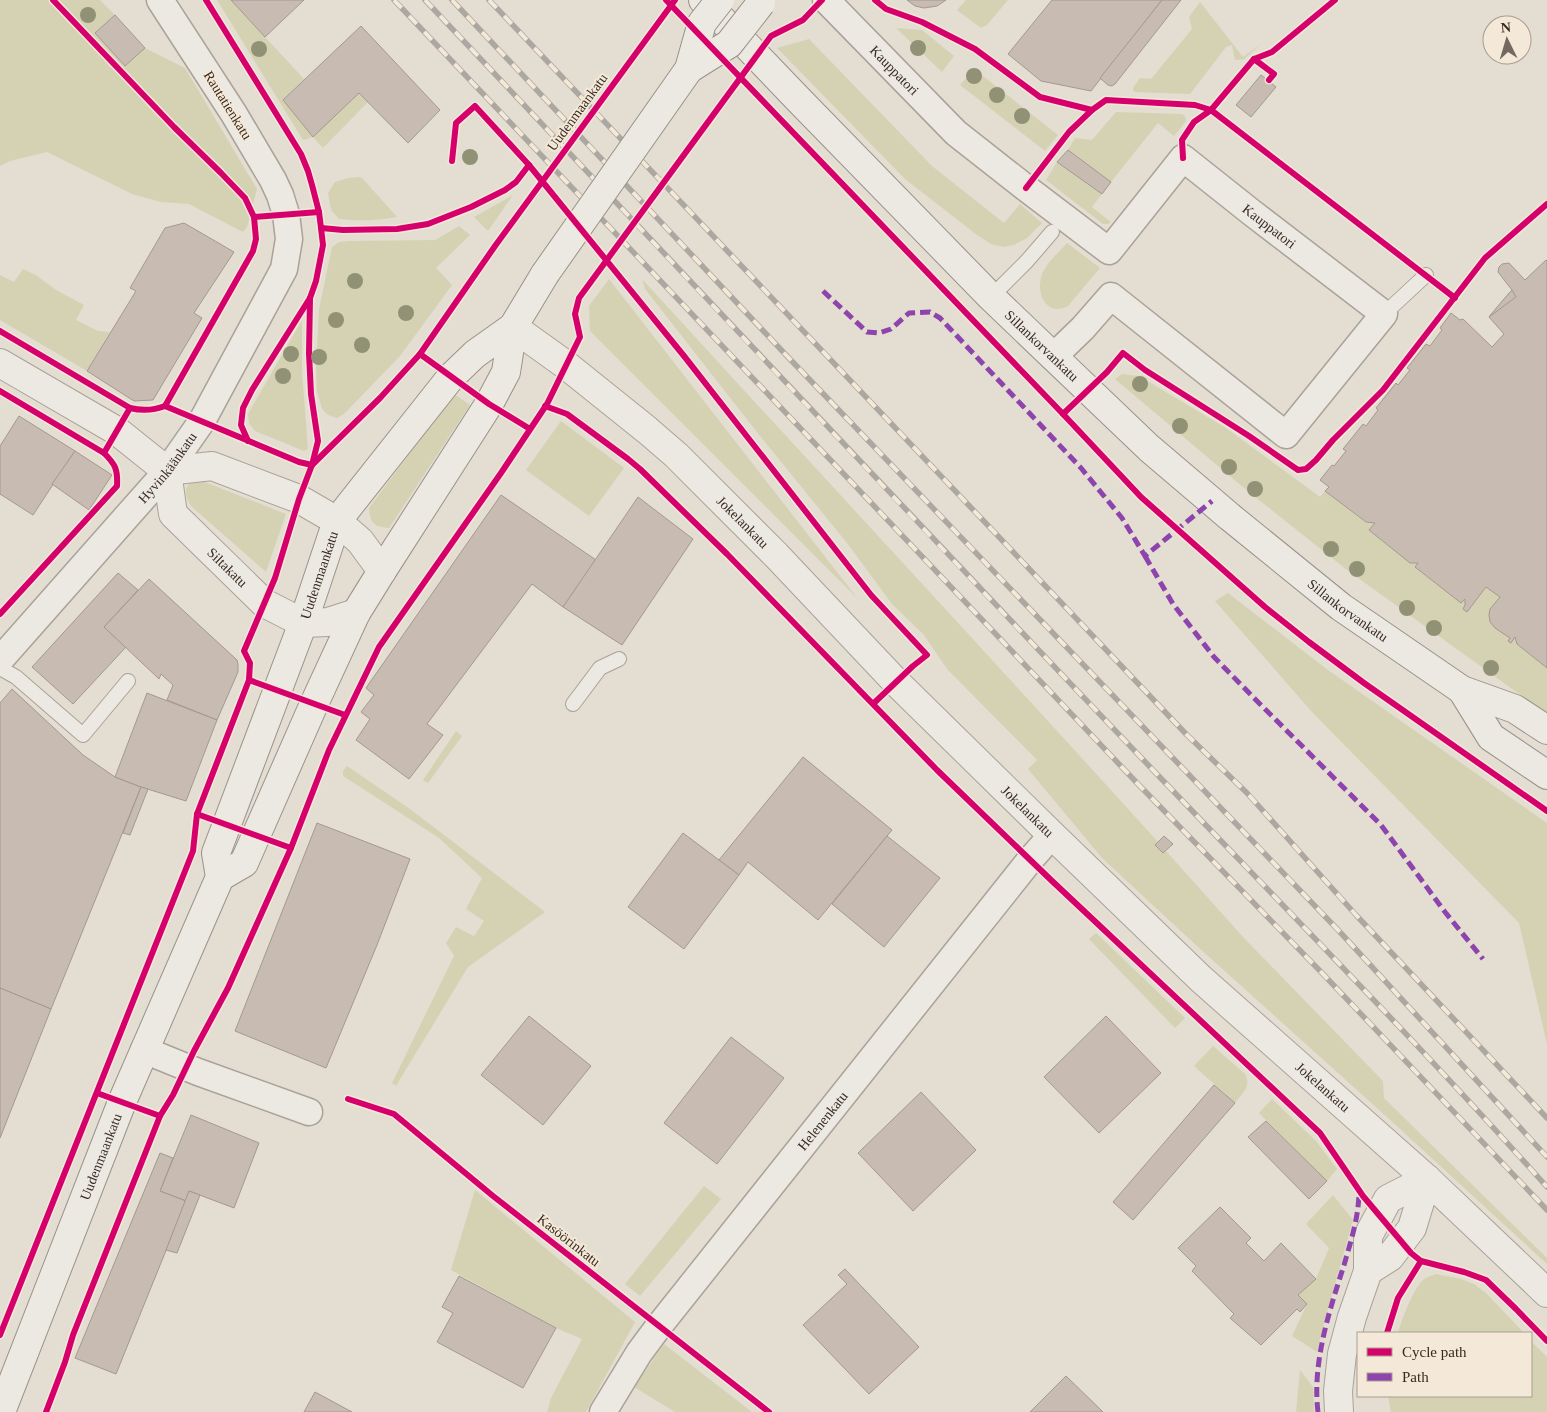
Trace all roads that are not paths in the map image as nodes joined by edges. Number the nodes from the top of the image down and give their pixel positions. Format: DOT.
graph roads {
  1 [pos="160,0"];
  2 [pos="703,0"];
  3 [pos="720,0"];
  4 [pos="826,0"];
  5 [pos="762,1"];
  6 [pos="689,69"];
  7 [pos="286,214"];
  8 [pos="1052,232"];
  9 [pos="1426,274"];
  10 [pos="992,297"];
  11 [pos="1384,314"];
  12 [pos="512,327"];
  13 [pos="1053,357"];
  14 [pos="0,363"];
  15 [pos="167,471"];
  16 [pos="337,521"];
  17 [pos="382,571"];
  18 [pos="356,613"];
  19 [pos="303,623"];
  20 [pos="619,658"];
  21 [pos="0,660"];
  22 [pos="0,668"];
  23 [pos="128,681"];
  24 [pos="1462,690"];
  25 [pos="573,704"];
  26 [pos="1547,730"];
  27 [pos="1547,775"];
  28 [pos="1052,835"];
  29 [pos="220,877"];
  30 [pos="144,1050"];
  31 [pos="309,1112"];
  32 [pos="1427,1179"];
  33 [pos="1547,1293"];
  34 [pos="1,1412"];
  35 [pos="603,1412"];
  36 [pos="1339,1412"];
  1 -- 7 [label="street, Rautatienkatu"];
  2 -- 10 [label="main road, Sillankorvankatu"];
  3 -- 6 [label="main road, Uudenmaankatu, bridge"];
  4 -- 11 [label="street, Kauppatori"];
  5 -- 6 [label="main road, Uudenmaankatu, bridge"];
  6 -- 12 [label="main road, Uudenmaankatu, bridge"];
  7 -- 15 [label="street, Hyvinkäänkatu"];
  8 -- 10 [label="lane"];
  9 -- 11 [label="lane"];
  10 -- 13 [label="main road, Sillankorvankatu"];
  11 -- 13 [label="street"];
  12 -- 16 [label="main road, Uudenmaankatu"];
  12 -- 17 [label="main road, Uudenmaankatu"];
  12 -- 28 [label="main road, Jokelankatu"];
  13 -- 24 [label="main road, Sillankorvankatu"];
  14 -- 15 [label="main road"];
  15 -- 16 [label="main road"];
  15 -- 19 [label="main road, Siltakatu"];
  15 -- 21 [label="street, Hyvinkäänkatu"];
  16 -- 17 [label="main road"];
  16 -- 19 [label="main road, Uudenmaankatu"];
  17 -- 18 [label="main road, Uudenmaankatu"];
  18 -- 19 [label="main road, Siltakatu"];
  18 -- 29 [label="main road, Uudenmaankatu"];
  19 -- 29 [label="main road, Uudenmaankatu"];
  20 -- 25 [label="lane"];
  22 -- 23 [label="lane"];
  24 -- 26 [label="main road, Sillankorvankatu"];
  24 -- 27 [label="main road, Sillankorvankatu"];
  28 -- 32 [label="main road, Jokelankatu"];
  28 -- 35 [label="street, Helenenkatu"];
  29 -- 30 [label="main road, Uudenmaankatu"];
  30 -- 31 [label="street"];
  30 -- 34 [label="main road, Uudenmaankatu"];
  32 -- 33 [label="main road, Jokelankatu"];
  32 -- 36 [label="main road"];
}
